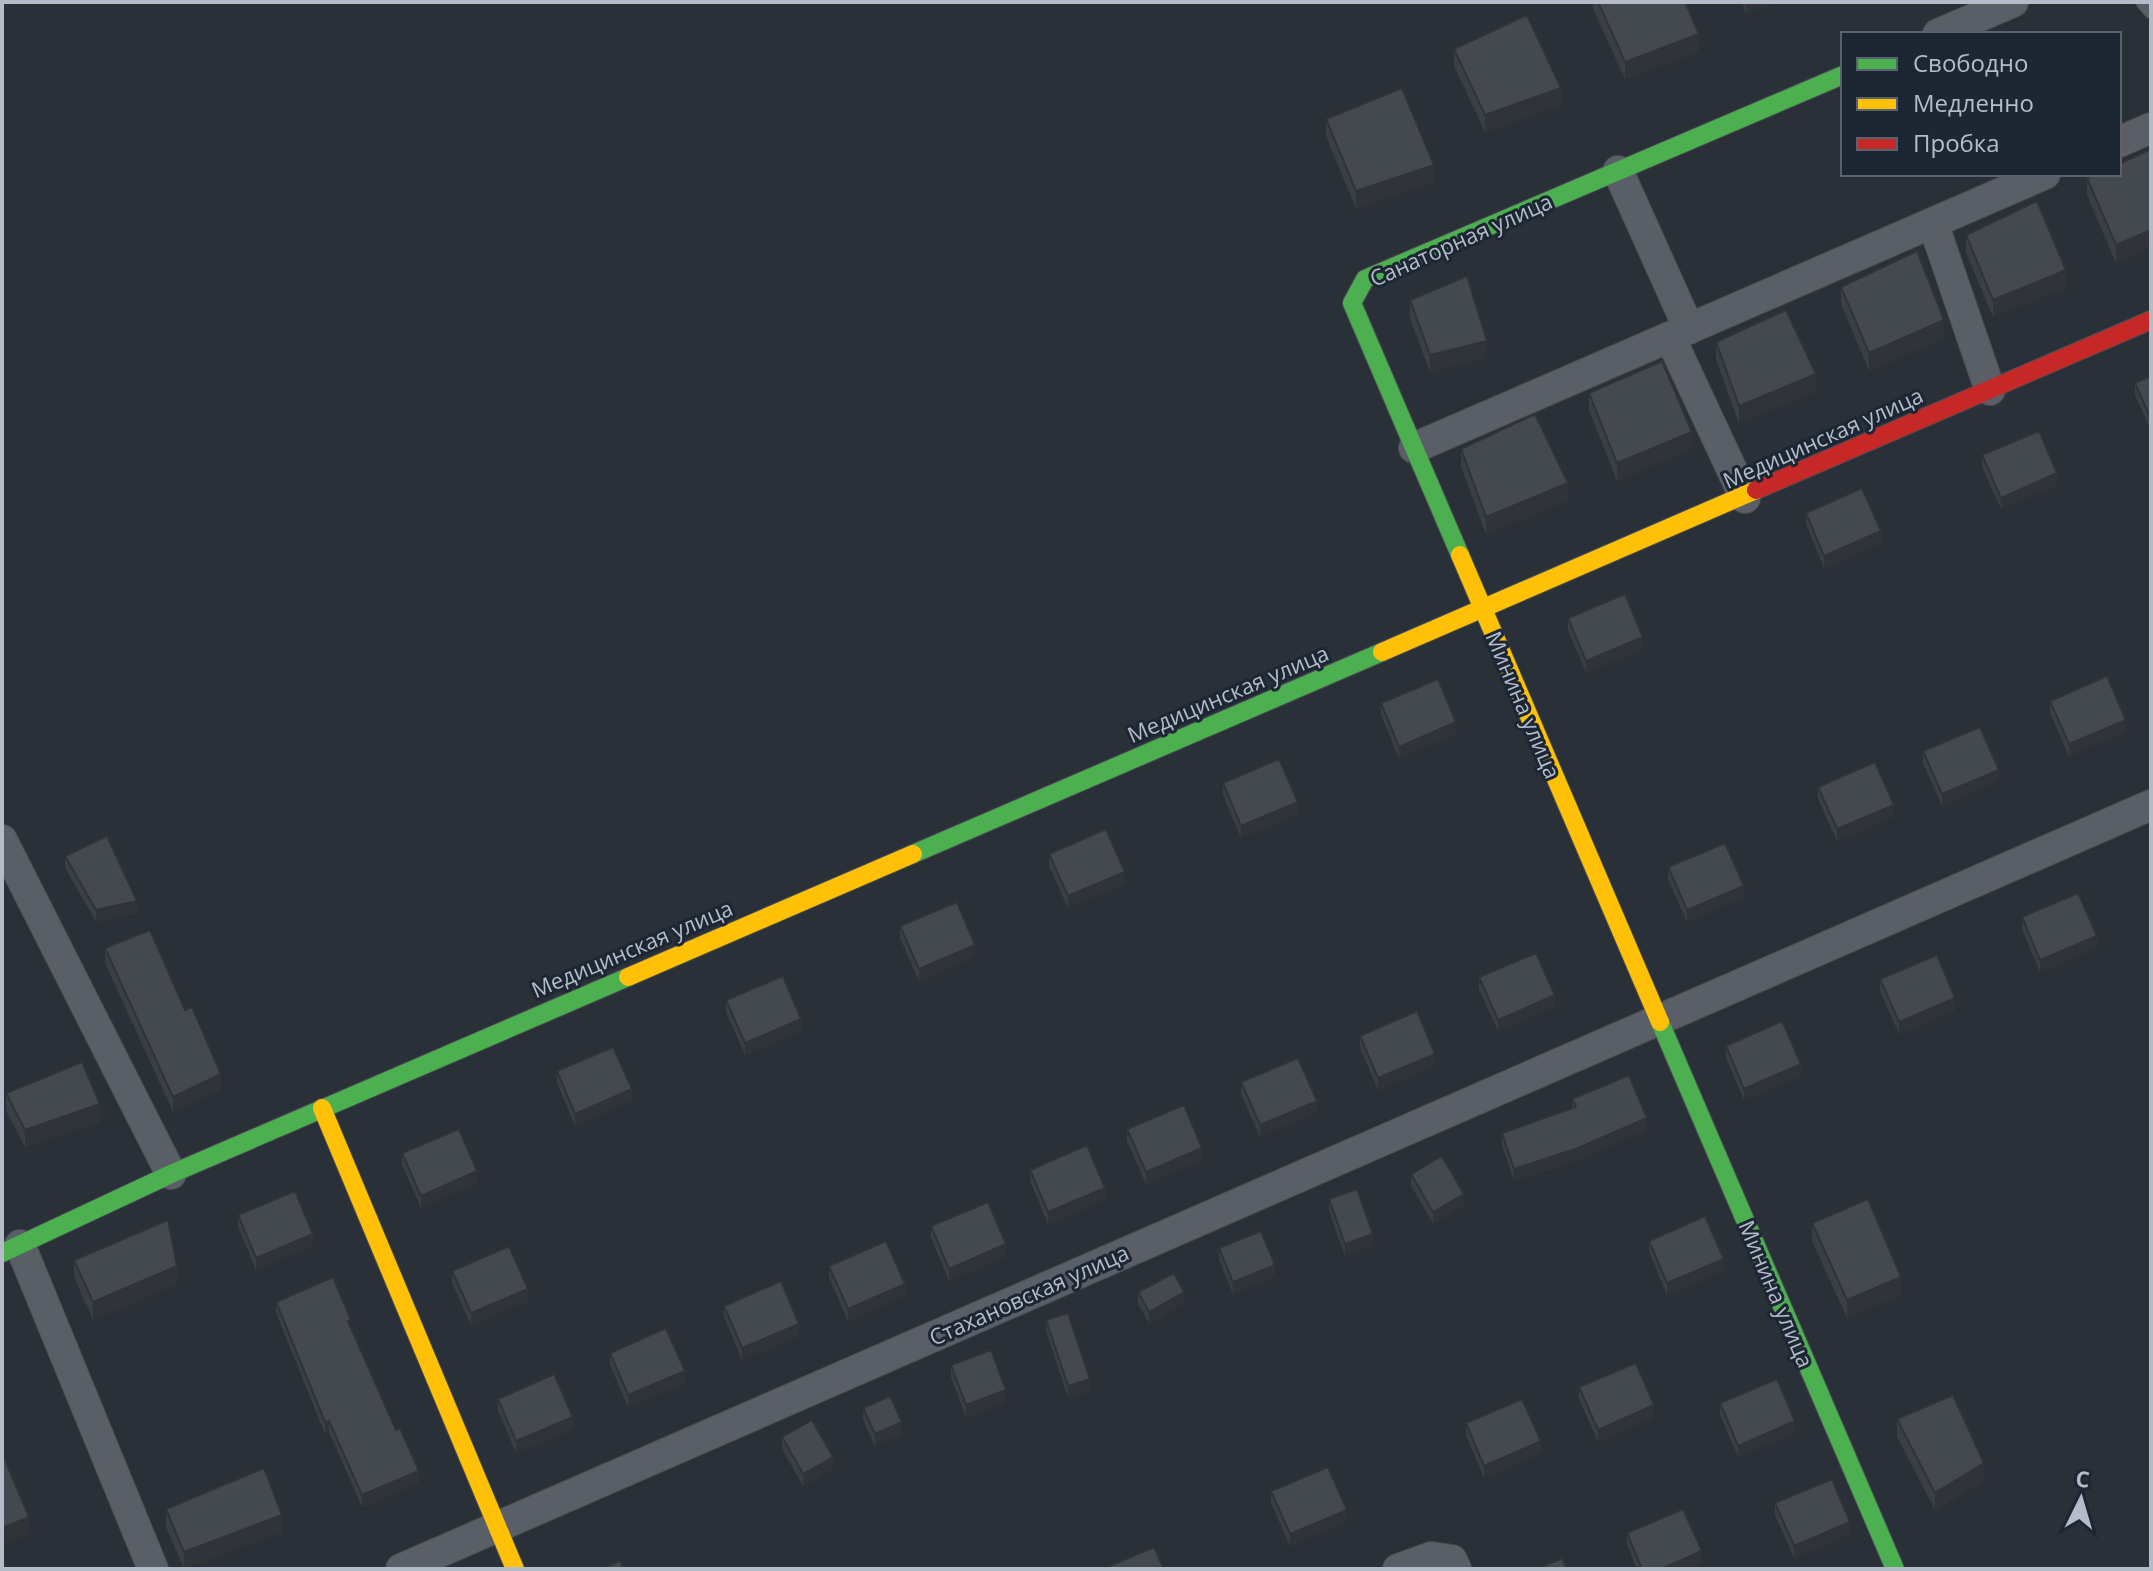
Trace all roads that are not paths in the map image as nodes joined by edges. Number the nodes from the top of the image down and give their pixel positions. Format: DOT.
graph roads {
  1 [pos="2013,2"];
  2 [pos="2143,2"];
  3 [pos="2151,11"];
  4 [pos="1943,32"];
  5 [pos="1841,76"];
  6 [pos="2151,128"];
  7 [pos="2121,141"];
  8 [pos="1618,171"];
  9 [pos="2040,176"];
  10 [pos="1933,223"];
  11 [pos="2151,320"];
  12 [pos="1680,333"];
  13 [pos="1990,390"];
  14 [pos="1414,448"];
  15 [pos="1745,498"];
  16 [pos="1482,611"];
  17 [pos="2151,805"];
  18 [pos="2,840"];
  19 [pos="1657,1020"];
  20 [pos="322,1108"];
  21 [pos="171,1174"];
  22 [pos="11,1249"];
  23 [pos="497,1528"];
  24 [pos="153,1569"];
  25 [pos="401,1569"];
  26 [pos="515,1569"];
  27 [pos="1398,1569"];
  28 [pos="1456,1569"];
  29 [pos="1895,1569"];
  1 -- 4 [label="street"];
  2 -- 3 [label="lane"];
  5 -- 8 [label="street, Санаторная улица"];
  6 -- 7 [label="street"];
  8 -- 12 [label="street"];
  8 -- 14 [label="street, Санаторная улица"];
  9 -- 10 [label="street"];
  10 -- 12 [label="street"];
  10 -- 13 [label="street"];
  11 -- 13 [label="street, Медицинская улица"];
  12 -- 14 [label="street"];
  12 -- 15 [label="street"];
  13 -- 15 [label="street, Медицинская улица"];
  14 -- 16 [label="street, Санаторная улица"];
  15 -- 16 [label="street, Медицинская улица"];
  16 -- 19 [label="street, Минина улица"];
  16 -- 20 [label="street, Медицинская улица"];
  17 -- 19 [label="street"];
  18 -- 21 [label="street"];
  19 -- 23 [label="street, Стахановская улица"];
  19 -- 29 [label="street, Минина улица"];
  20 -- 21 [label="street, Медицинская улица"];
  20 -- 23 [label="street"];
  21 -- 22 [label="street, Медицинская улица"];
  22 -- 24 [label="street"];
  23 -- 25 [label="street, Стахановская улица"];
  23 -- 26 [label="street"];
  27 -- 28 [label="street"];
}
